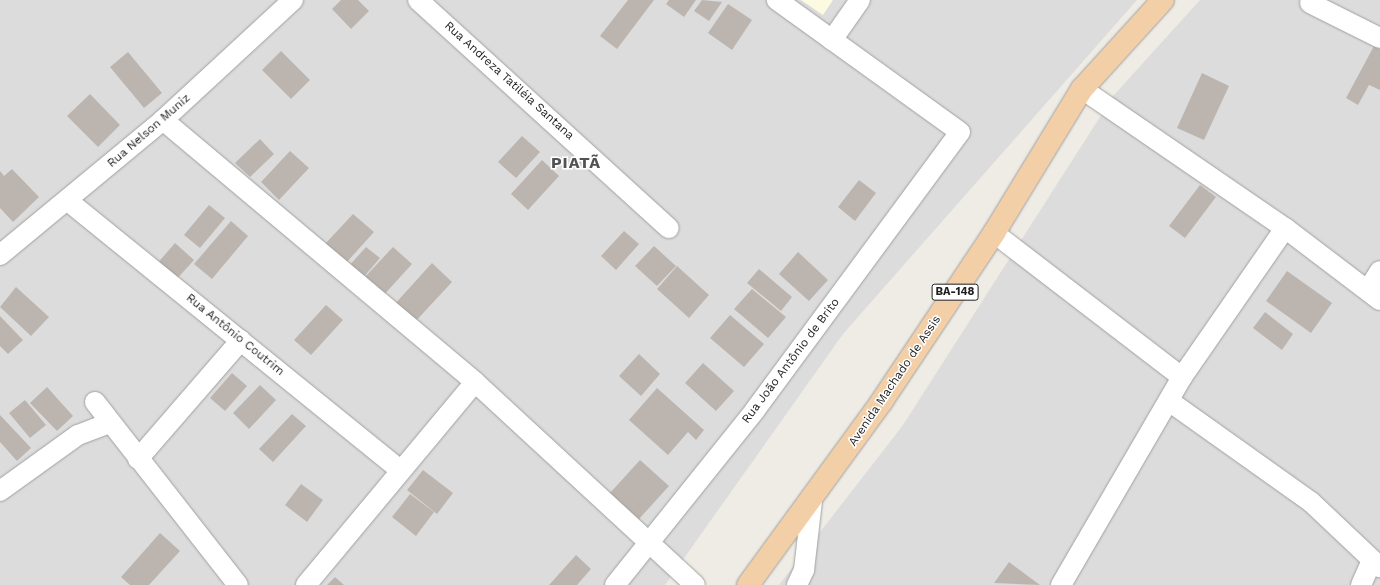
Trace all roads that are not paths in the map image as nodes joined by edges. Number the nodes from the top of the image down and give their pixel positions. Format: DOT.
graph roads {
  1 [pos="293,0"];
  2 [pos="418,0"];
  3 [pos="777,0"];
  4 [pos="860,0"];
  5 [pos="1163,0"];
  6 [pos="1310,3"];
  7 [pos="1380,38"];
  8 [pos="832,40"];
  9 [pos="1082,89"];
  10 [pos="163,120"];
  11 [pos="68,201"];
  12 [pos="669,228"];
  13 [pos="1285,228"];
  14 [pos="994,233"];
  15 [pos="0,255"];
  16 [pos="1380,271"];
  17 [pos="1374,295"];
  18 [pos="241,340"];
  19 [pos="1182,377"];
  20 [pos="476,382"];
  21 [pos="1169,401"];
  22 [pos="95,402"];
  23 [pos="110,423"];
  24 [pos="138,459"];
  25 [pos="400,470"];
  26 [pos="0,491"];
  27 [pos="812,501"];
  28 [pos="648,542"];
  29 [pos="1376,565"];
  30 [pos="238,585"];
  31 [pos="306,585"];
  32 [pos="615,585"];
  33 [pos="695,585"];
  34 [pos="748,585"];
  35 [pos="797,585"];
  36 [pos="1061,585"];
  37 [pos="1361,585"];
  1 -- 10 [label="street, Rua Nelson Muniz"];
  2 -- 12 [label="street, Rua Andreza Tatiléia Santana"];
  3 -- 8 [label="street"];
  4 -- 8 [label="street"];
  5 -- 9 [label="main road, Avenida Machado de Assis / BA-148"];
  6 -- 7 [label="street"];
  8 -- 28 [label="street, Rua João Antônio de Brito"];
  9 -- 13 [label="street"];
  9 -- 14 [label="main road, Avenida Machado de Assis / BA-148"];
  10 -- 11 [label="street, Rua Nelson Muniz"];
  10 -- 20 [label="street"];
  11 -- 15 [label="street, Rua Nelson Muniz"];
  11 -- 18 [label="street, Rua Antônio Coutrim"];
  13 -- 17 [label="street"];
  13 -- 19 [label="street"];
  14 -- 19 [label="street"];
  14 -- 27 [label="main road, Avenida Machado de Assis / BA-148"];
  16 -- 17 [label="street"];
  18 -- 24 [label="street"];
  18 -- 25 [label="street, Rua Antônio Coutrim"];
  19 -- 21 [label="street"];
  20 -- 25 [label="street"];
  20 -- 28 [label="street"];
  21 -- 29 [label="street"];
  21 -- 36 [label="street"];
  22 -- 23 [label="street"];
  23 -- 24 [label="street"];
  23 -- 26 [label="street"];
  24 -- 30 [label="street"];
  25 -- 31 [label="street"];
  27 -- 34 [label="main road, Avenida Machado de Assis / BA-148"];
  27 -- 35 [label="street"];
  28 -- 32 [label="street, Rua João Antônio de Brito"];
  28 -- 33 [label="street"];
  29 -- 37 [label="street"];
}
